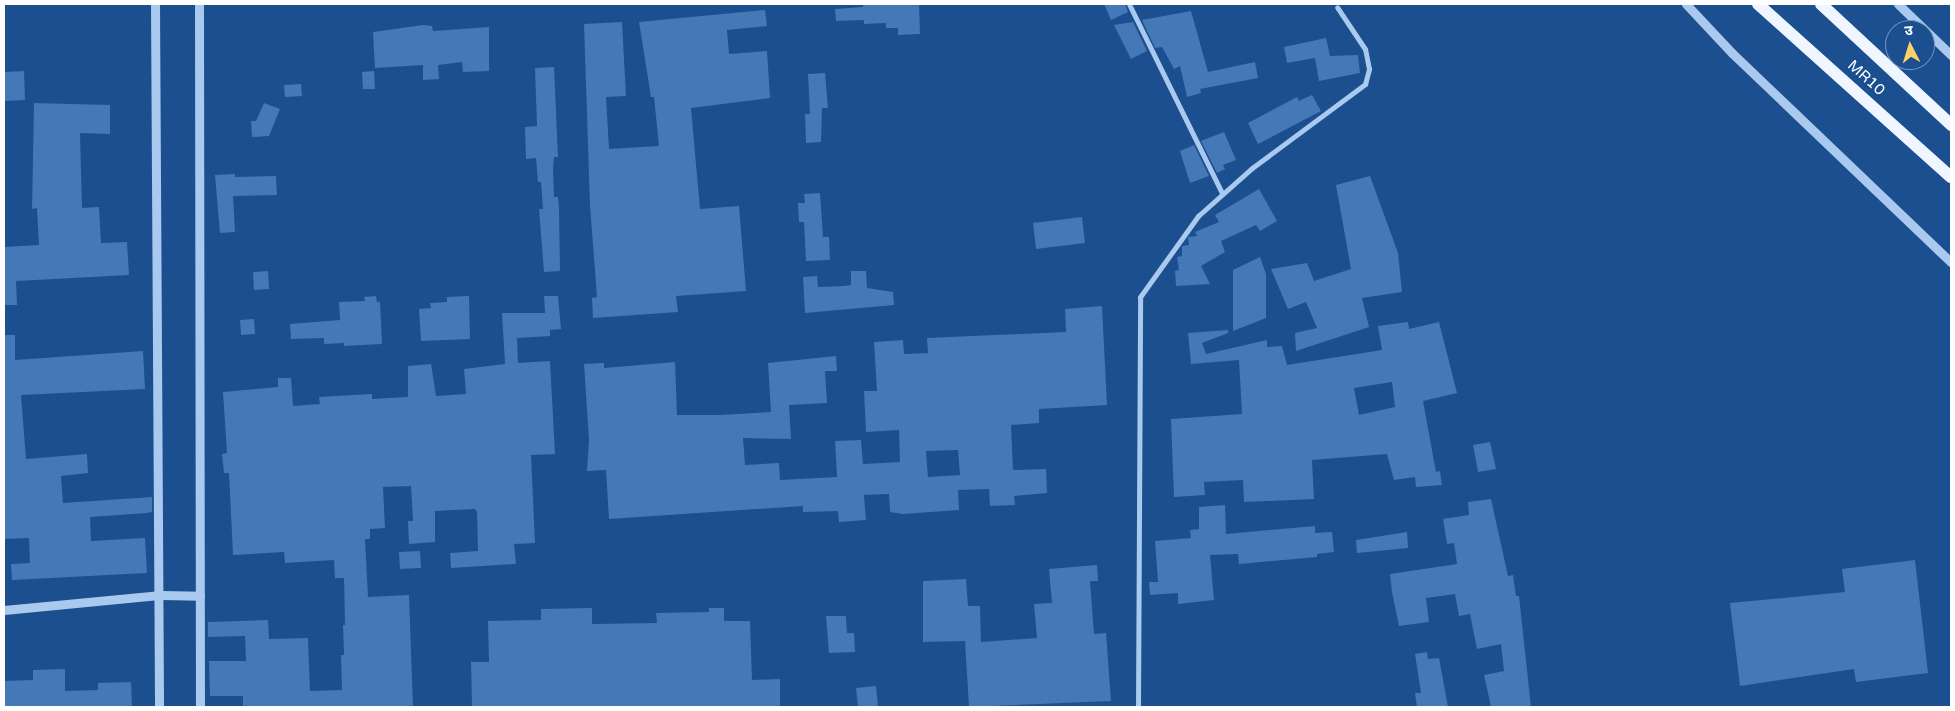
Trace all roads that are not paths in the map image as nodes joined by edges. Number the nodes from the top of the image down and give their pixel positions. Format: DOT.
graph roads {
  1 [pos="155,4"];
  2 [pos="199,4"];
  3 [pos="1129,4"];
  4 [pos="1686,4"];
  5 [pos="1758,4"];
  6 [pos="1821,4"];
  7 [pos="1898,4"];
  8 [pos="1337,7"];
  9 [pos="1951,55"];
  10 [pos="1951,125"];
  11 [pos="1951,177"];
  12 [pos="1222,193"];
  13 [pos="1951,262"];
  14 [pos="161,595"];
  15 [pos="200,596"];
  16 [pos="4,610"];
  17 [pos="159,707"];
  18 [pos="200,707"];
  19 [pos="1138,707"];
  1 -- 14 [label="street"];
  2 -- 15 [label="street"];
  3 -- 12 [label="street"];
  4 -- 13 [label="street"];
  5 -- 11 [label="main road, MR10"];
  6 -- 10 [label="main road, MR10"];
  7 -- 9 [label="street"];
  8 -- 12 [label="street"];
  12 -- 19 [label="street"];
  14 -- 15 [label="street"];
  14 -- 16 [label="street"];
  14 -- 17 [label="street"];
  15 -- 18 [label="street"];
}
